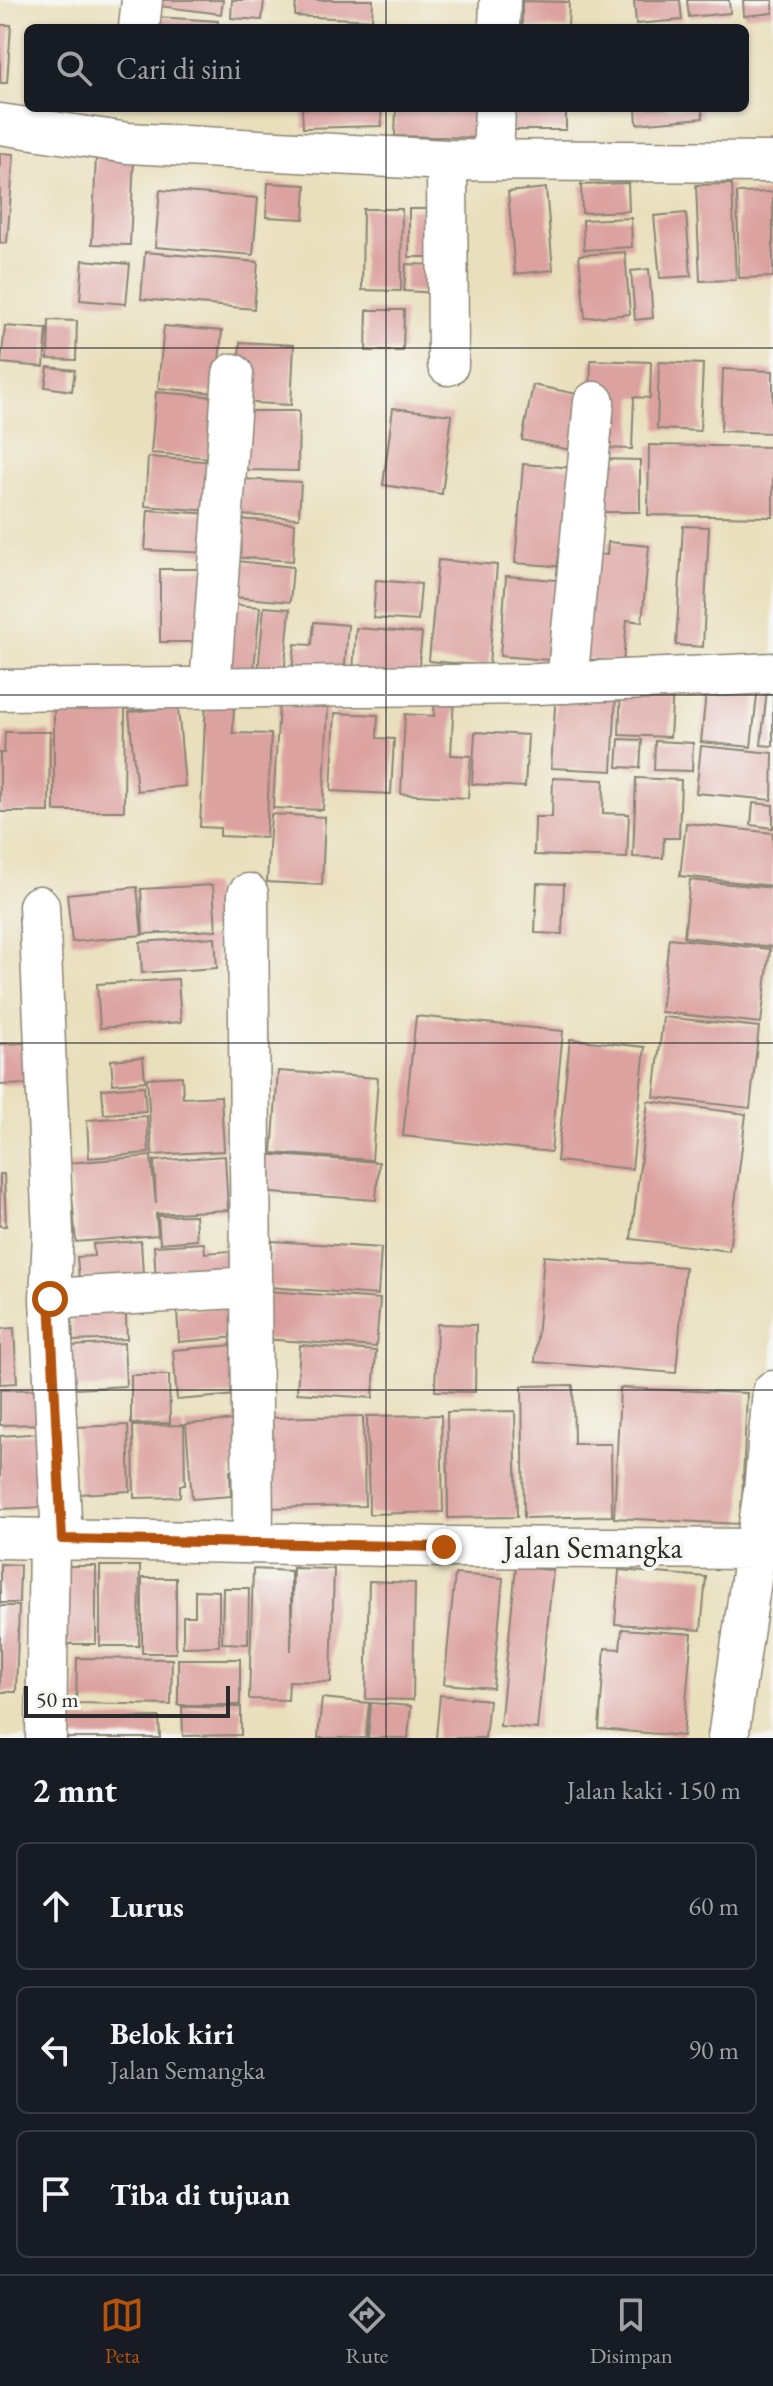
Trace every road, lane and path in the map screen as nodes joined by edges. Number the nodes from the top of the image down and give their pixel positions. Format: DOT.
graph roads {
  1 [pos="142,0"];
  2 [pos="500,0"];
  3 [pos="139,24"];
  4 [pos="499,24"];
  5 [pos="495,112"];
  6 [pos="0,124"];
  7 [pos="130,125"];
  8 [pos="493,159"];
  9 [pos="447,160"];
  10 [pos="773,162"];
  11 [pos="448,365"];
  12 [pos="233,374"];
  13 [pos="594,402"];
  14 [pos="773,673"];
  15 [pos="567,683"];
  16 [pos="210,687"];
  17 [pos="0,690"];
  18 [pos="248,894"];
  19 [pos="39,906"];
  20 [pos="252,1287"];
  21 [pos="50,1299"];
  22 [pos="773,1391"];
  23 [pos="0,1538"];
  24 [pos="55,1539"];
  25 [pos="253,1543"];
  26 [pos="755,1549"];
  27 [pos="46,1738"];
  28 [pos="728,1738"];
  1 -- 3 [label="street"];
  2 -- 4 [label="street"];
  5 -- 8 [label="street"];
  6 -- 7 [label="street"];
  7 -- 9 [label="street"];
  8 -- 9 [label="street"];
  8 -- 10 [label="street"];
  9 -- 11 [label="street"];
  12 -- 16 [label="street"];
  13 -- 15 [label="street"];
  14 -- 15 [label="street"];
  15 -- 16 [label="street"];
  16 -- 17 [label="street"];
  18 -- 20 [label="street"];
  19 -- 21 [label="street"];
  20 -- 21 [label="street"];
  20 -- 25 [label="street"];
  21 -- 24 [label="street"];
  22 -- 26 [label="street"];
  23 -- 24 [label="street, Jalan Semangka"];
  24 -- 25 [label="street, Jalan Semangka"];
  24 -- 27 [label="street"];
  25 -- 26 [label="street, Jalan Semangka"];
  26 -- 28 [label="street"];
}
